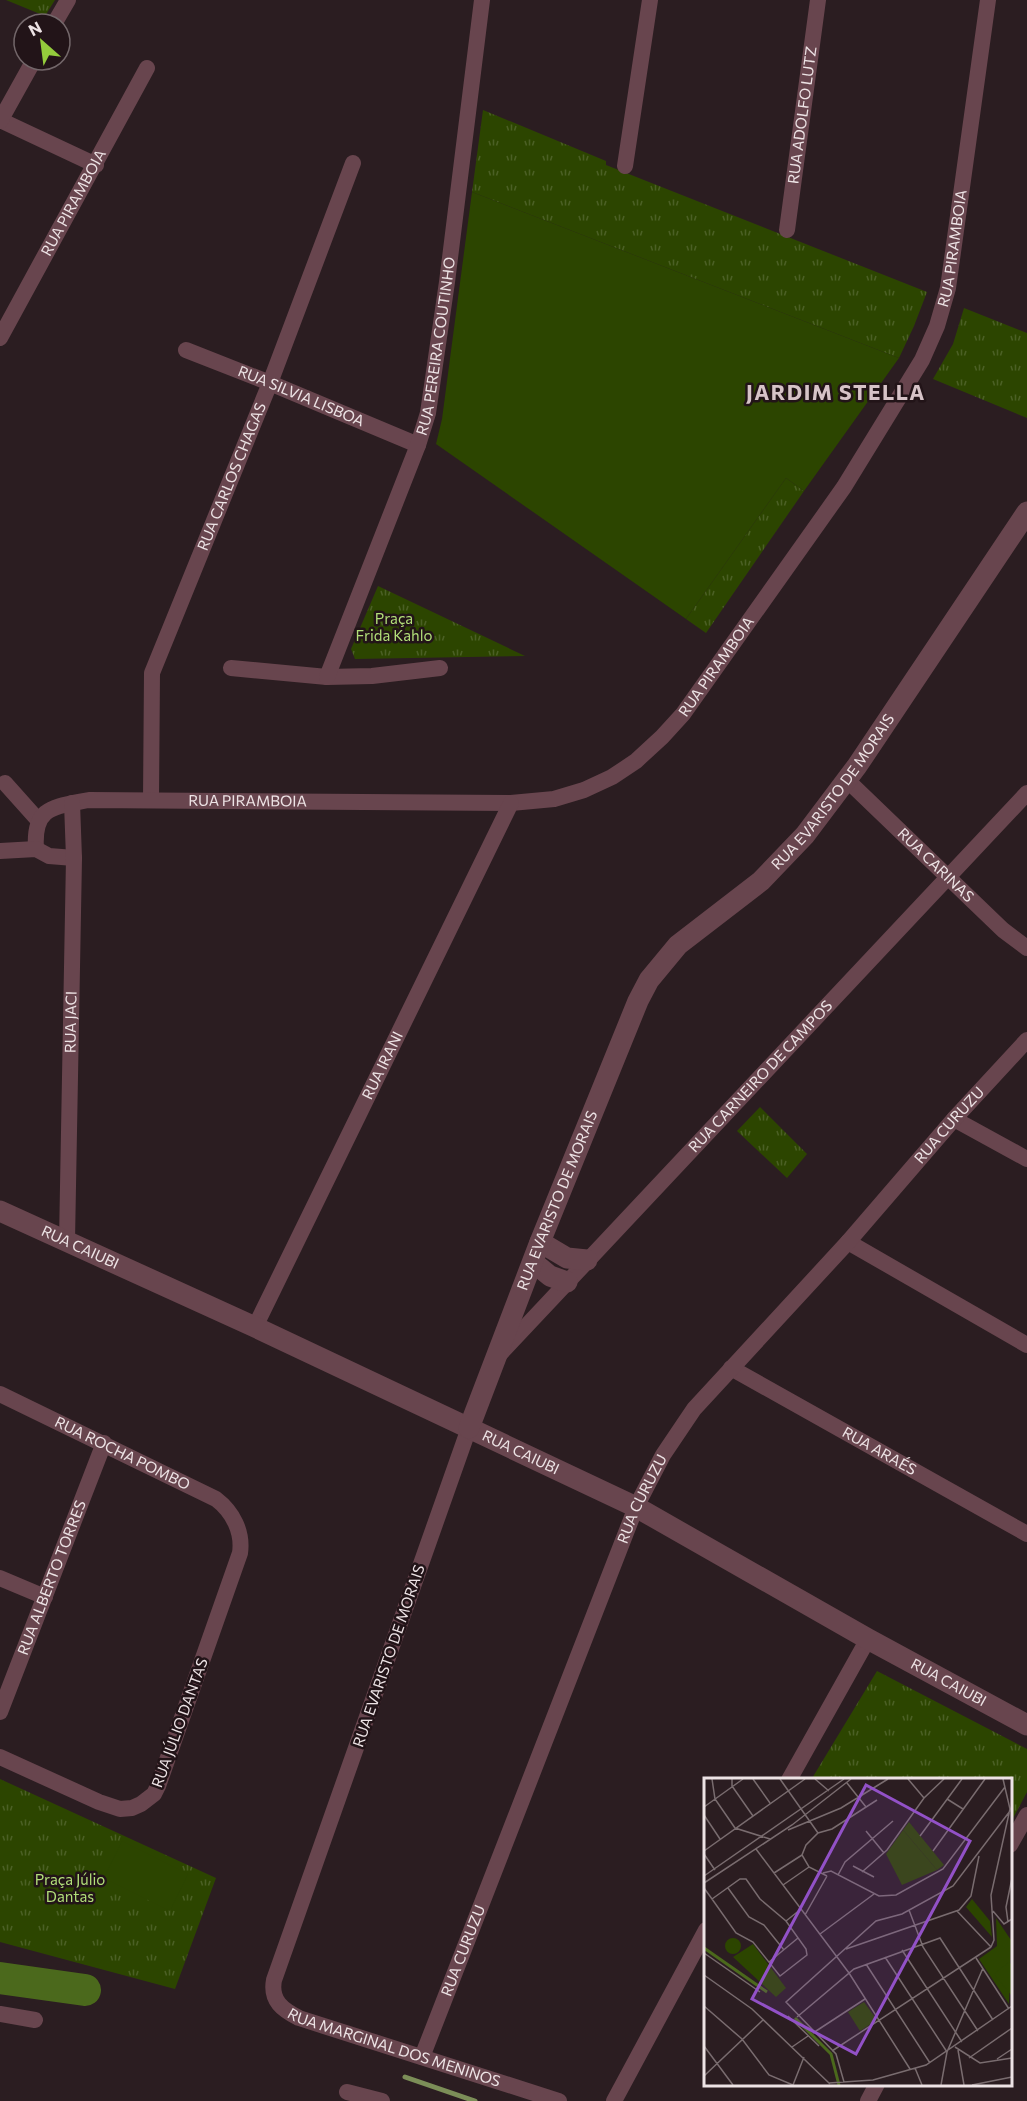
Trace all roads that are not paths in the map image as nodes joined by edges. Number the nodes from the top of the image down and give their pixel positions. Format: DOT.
graph roads {
  1 [pos="482,0"];
  2 [pos="650,0"];
  3 [pos="818,0"];
  4 [pos="988,0"];
  5 [pos="147,68"];
  6 [pos="27,72"];
  7 [pos="0,120"];
  8 [pos="353,163"];
  9 [pos="96,165"];
  10 [pos="625,166"];
  11 [pos="787,230"];
  12 [pos="0,338"];
  13 [pos="186,350"];
  14 [pos="270,383"];
  15 [pos="418,445"];
  16 [pos="1027,512"];
  17 [pos="231,668"];
  18 [pos="440,668"];
  19 [pos="327,677"];
  20 [pos="847,780"];
  21 [pos="5,783"];
  22 [pos="1027,793"];
  23 [pos="151,799"];
  24 [pos="72,803"];
  25 [pos="511,803"];
  26 [pos="38,820"];
  27 [pos="36,849"];
  28 [pos="0,851"];
  29 [pos="75,858"];
  30 [pos="949,878"];
  31 [pos="1027,948"];
  32 [pos="1027,1040"];
  33 [pos="954,1119"];
  34 [pos="1027,1159"];
  35 [pos="2,1217"];
  36 [pos="67,1241"];
  37 [pos="540,1242"];
  38 [pos="848,1242"];
  39 [pos="587,1260"];
  40 [pos="533,1262"];
  41 [pos="567,1282"];
  42 [pos="255,1328"];
  43 [pos="1027,1345"];
  44 [pos="495,1360"];
  45 [pos="731,1368"];
  46 [pos="0,1394"];
  47 [pos="469,1428"];
  48 [pos="104,1443"];
  49 [pos="636,1507"];
  50 [pos="237,1526"];
  51 [pos="1027,1534"];
  52 [pos="0,1578"];
  53 [pos="45,1597"];
  54 [pos="868,1639"];
  55 [pos="0,1712"];
  56 [pos="1027,1725"];
  57 [pos="0,1757"];
  58 [pos="790,1778"];
  59 [pos="1027,1815"];
  60 [pos="1012,1843"];
  61 [pos="704,1934"];
  62 [pos="274,1994"];
  63 [pos="0,2014"];
  64 [pos="35,2020"];
  65 [pos="422,2057"];
  66 [pos="876,2086"];
  67 [pos="347,2092"];
  68 [pos="382,2101"];
  69 [pos="559,2101"];
  70 [pos="614,2101"];
  71 [pos="867,2101"];
  1 -- 15 [label="street, RUA PEREIRA COUTINHO"];
  2 -- 10 [label="street"];
  3 -- 11 [label="street, RUA ADOLFO LUTZ"];
  4 -- 25 [label="street, RUA PIRAMBOIA"];
  5 -- 9 [label="street, RUA PIRAMBOIA"];
  6 -- 7 [label="street"];
  7 -- 9 [label="street"];
  8 -- 14 [label="street, RUA CARLOS CHAGAS"];
  9 -- 12 [label="street, RUA PIRAMBOIA"];
  13 -- 14 [label="street, RUA SILVIA LISBOA"];
  14 -- 15 [label="street, RUA SILVIA LISBOA"];
  14 -- 23 [label="street, RUA CARLOS CHAGAS"];
  15 -- 19 [label="street, RUA PEREIRA COUTINHO"];
  16 -- 20 [label="street, RUA EVARISTO DE MORAIS"];
  17 -- 19 [label="street"];
  18 -- 19 [label="street"];
  20 -- 30 [label="street, RUA CARINAS"];
  20 -- 37 [label="street, RUA EVARISTO DE MORAIS"];
  21 -- 26 [label="street"];
  22 -- 30 [label="street, RUA CARNEIRO DE CAMPOS"];
  23 -- 24 [label="street, RUA PIRAMBOIA"];
  23 -- 25 [label="street, RUA PIRAMBOIA"];
  24 -- 26 [label="street, RUA PIRAMBOIA"];
  24 -- 29 [label="street, RUA JACI"];
  25 -- 42 [label="street, RUA IRANI"];
  26 -- 27 [label="street"];
  27 -- 28 [label="street"];
  27 -- 29 [label="street"];
  29 -- 36 [label="street, RUA JACI"];
  30 -- 31 [label="street, RUA CARINAS"];
  30 -- 39 [label="street, RUA CARNEIRO DE CAMPOS"];
  32 -- 33 [label="street, RUA CURUZU"];
  33 -- 34 [label="street"];
  33 -- 38 [label="street, RUA CURUZU"];
  35 -- 36 [label="street, RUA CAIUBI"];
  36 -- 42 [label="street, RUA CAIUBI"];
  37 -- 39 [label="street"];
  37 -- 40 [label="street, RUA EVARISTO DE MORAIS"];
  38 -- 43 [label="street"];
  38 -- 45 [label="street, RUA CURUZU"];
  39 -- 41 [label="street, RUA CARNEIRO DE CAMPOS"];
  40 -- 41 [label="street"];
  40 -- 44 [label="street, RUA EVARISTO DE MORAIS"];
  41 -- 44 [label="street, RUA CARNEIRO DE CAMPOS"];
  42 -- 47 [label="street, RUA CAIUBI"];
  44 -- 47 [label="street, RUA EVARISTO DE MORAIS"];
  45 -- 49 [label="street, RUA CURUZU"];
  45 -- 51 [label="street, RUA ARAÉS"];
  46 -- 48 [label="street, RUA ROCHA POMBO"];
  47 -- 49 [label="street, RUA CAIUBI"];
  47 -- 62 [label="street, RUA EVARISTO DE MORAIS"];
  48 -- 50 [label="street, RUA ROCHA POMBO"];
  48 -- 53 [label="street, RUA ALBERTO TORRES"];
  49 -- 54 [label="street, RUA CAIUBI"];
  49 -- 65 [label="street, RUA CURUZU"];
  50 -- 57 [label="street, RUA JÚLIO DANTAS"];
  52 -- 53 [label="street"];
  53 -- 55 [label="street, RUA ALBERTO TORRES"];
  54 -- 56 [label="street, RUA CAIUBI"];
  54 -- 58 [label="street"];
  59 -- 60 [label="street"];
  61 -- 70 [label="street"];
  62 -- 65 [label="street, RUA MARGINAL DOS MENINOS"];
  63 -- 64 [label="street"];
  65 -- 69 [label="street, RUA MARGINAL DOS MENINOS"];
  66 -- 71 [label="street"];
  67 -- 68 [label="street"];
}
